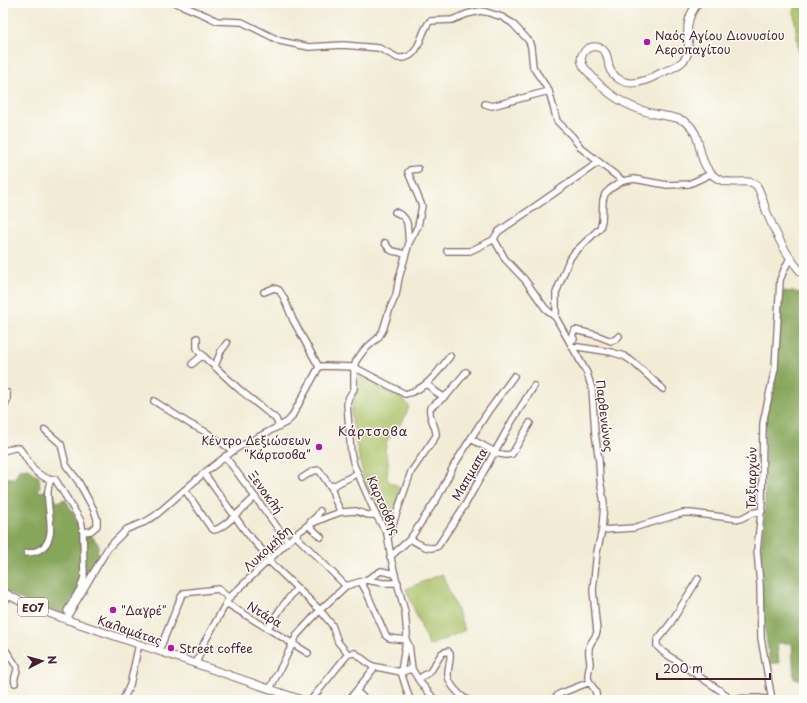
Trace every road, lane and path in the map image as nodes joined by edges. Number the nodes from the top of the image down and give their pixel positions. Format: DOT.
graph roads {
  1 [pos="176,3"];
  2 [pos="698,3"];
  3 [pos="549,91"];
  4 [pos="485,104"];
  5 [pos="599,162"];
  6 [pos="418,169"];
  7 [pos="711,174"];
  8 [pos="622,181"];
  9 [pos="395,212"];
  10 [pos="494,239"];
  11 [pos="385,243"];
  12 [pos="409,243"];
  13 [pos="447,251"];
  14 [pos="405,254"];
  15 [pos="790,258"];
  16 [pos="804,275"];
  17 [pos="264,292"];
  18 [pos="556,318"];
  19 [pos="619,336"];
  20 [pos="197,338"];
  21 [pos="226,343"];
  22 [pos="571,345"];
  23 [pos="202,355"];
  24 [pos="450,356"];
  25 [pos="192,364"];
  26 [pos="215,366"];
  27 [pos="319,367"];
  28 [pos="354,367"];
  29 [pos="466,372"];
  30 [pos="514,376"];
  31 [pos="427,384"];
  32 [pos="534,386"];
  33 [pos="663,389"];
  34 [pos="7,393"];
  35 [pos="444,397"];
  36 [pos="154,401"];
  37 [pos="3,411"];
  38 [pos="530,424"];
  39 [pos="278,427"];
  40 [pos="46,430"];
  41 [pos="471,440"];
  42 [pos="3,451"];
  43 [pos="232,451"];
  44 [pos="494,453"];
  45 [pos="226,456"];
  46 [pos="204,473"];
  47 [pos="358,473"];
  48 [pos="302,478"];
  49 [pos="51,480"];
  50 [pos="331,486"];
  51 [pos="185,490"];
  52 [pos="255,496"];
  53 [pos="316,505"];
  54 [pos="320,511"];
  55 [pos="762,511"];
  56 [pos="342,512"];
  57 [pos="376,515"];
  58 [pos="235,516"];
  59 [pos="327,517"];
  60 [pos="308,525"];
  61 [pos="602,530"];
  62 [pos="83,532"];
  63 [pos="295,535"];
  64 [pos="321,537"];
  65 [pos="388,538"];
  66 [pos="410,539"];
  67 [pos="288,542"];
  68 [pos="27,553"];
  69 [pos="390,557"];
  70 [pos="270,560"];
  71 [pos="395,574"];
  72 [pos="698,579"];
  73 [pos="363,581"];
  74 [pos="398,583"];
  75 [pos="346,586"];
  76 [pos="297,588"];
  77 [pos="3,592"];
  78 [pos="11,597"];
  79 [pos="3,599"];
  80 [pos="228,601"];
  81 [pos="320,610"];
  82 [pos="65,619"];
  83 [pos="268,628"];
  84 [pos="406,640"];
  85 [pos="293,643"];
  86 [pos="139,644"];
  87 [pos="3,646"];
  88 [pos="159,651"];
  89 [pos="308,653"];
  90 [pos="348,654"];
  91 [pos="196,664"];
  92 [pos="375,667"];
  93 [pos="412,669"];
  94 [pos="401,672"];
  95 [pos="418,679"];
  96 [pos="15,682"];
  97 [pos="590,682"];
  98 [pos="270,689"];
  99 [pos="356,691"];
  100 [pos="123,700"];
  101 [pos="301,700"];
  102 [pos="311,700"];
  103 [pos="349,700"];
  104 [pos="366,700"];
  105 [pos="410,700"];
  106 [pos="436,700"];
  107 [pos="467,700"];
  108 [pos="553,700"];
  109 [pos="596,700"];
  110 [pos="698,700"];
  111 [pos="728,700"];
  112 [pos="732,700"];
  113 [pos="773,700"];
  1 -- 3 [label="street"];
  2 -- 7 [label="main road"];
  3 -- 4 [label="street"];
  3 -- 5 [label="street"];
  5 -- 8 [label="street"];
  5 -- 10 [label="street"];
  6 -- 12 [label="street"];
  7 -- 8 [label="street"];
  7 -- 15 [label="main road"];
  8 -- 18 [label="street"];
  9 -- 12 [label="street"];
  10 -- 13 [label="street"];
  10 -- 18 [label="street, Παρθενώνος"];
  11 -- 14 [label="street"];
  12 -- 14 [label="street"];
  14 -- 28 [label="street"];
  15 -- 16 [label="main road"];
  15 -- 55 [label="street, Ταξιαρχών"];
  17 -- 27 [label="street"];
  18 -- 22 [label="street, Παρθενώνος"];
  19 -- 22 [label="street"];
  20 -- 23 [label="street"];
  21 -- 26 [label="street"];
  22 -- 33 [label="street"];
  22 -- 61 [label="street, Παρθενώνος"];
  23 -- 25 [label="street"];
  23 -- 26 [label="street"];
  24 -- 31 [label="street"];
  26 -- 39 [label="street"];
  27 -- 28 [label="street"];
  27 -- 39 [label="street"];
  28 -- 31 [label="street"];
  28 -- 47 [label="street, Καρτσόβης"];
  29 -- 35 [label="street"];
  30 -- 41 [label="street"];
  31 -- 35 [label="street"];
  32 -- 44 [label="street, Μαπμαπα"];
  34 -- 37 [label="street"];
  35 -- 65 [label="street"];
  36 -- 43 [label="street"];
  38 -- 44 [label="street"];
  39 -- 43 [label="street"];
  40 -- 62 [label="street"];
  41 -- 44 [label="street"];
  41 -- 66 [label="street"];
  42 -- 49 [label="street"];
  43 -- 45 [label="street"];
  44 -- 66 [label="street, Μαπμαπα"];
  45 -- 46 [label="street"];
  45 -- 52 [label="street, Ξενοκλή"];
  46 -- 51 [label="street"];
  46 -- 58 [label="street"];
  47 -- 50 [label="street"];
  47 -- 57 [label="street, Καρτσόβης"];
  48 -- 50 [label="street"];
  49 -- 62 [label="street"];
  49 -- 68 [label="street"];
  50 -- 56 [label="street"];
  51 -- 58 [label="street"];
  51 -- 82 [label="street"];
  52 -- 58 [label="street"];
  52 -- 67 [label="street, Ξενοκλή"];
  53 -- 54 [label="street"];
  54 -- 59 [label="street"];
  54 -- 60 [label="street"];
  55 -- 61 [label="street"];
  55 -- 113 [label="street, Ταξιαρχών"];
  56 -- 57 [label="street"];
  56 -- 59 [label="street"];
  57 -- 65 [label="street, Καρτσόβης"];
  58 -- 70 [label="street"];
  59 -- 60 [label="street"];
  60 -- 63 [label="street, Λυκομήδη"];
  60 -- 64 [label="street, Λυκομήδη"];
  61 -- 97 [label="street, Παρθενώνος"];
  62 -- 82 [label="street"];
  63 -- 67 [label="street, Λυκομήδη"];
  63 -- 75 [label="street"];
  65 -- 69 [label="street, Καρτσόβης"];
  66 -- 69 [label="street"];
  67 -- 70 [label="street, Λυκομήδη"];
  69 -- 71 [label="street, Καρτσόβης"];
  70 -- 76 [label="street"];
  70 -- 80 [label="street, Λυκομήδη"];
  71 -- 73 [label="street"];
  71 -- 74 [label="street, Καρτσόβης"];
  72 -- 111 [label="street"];
  73 -- 74 [label="street"];
  73 -- 75 [label="street"];
  73 -- 84 [label="street"];
  74 -- 84 [label="street, Καρτσόβης"];
  75 -- 81 [label="street"];
  76 -- 81 [label="street"];
  76 -- 83 [label="street"];
  77 -- 78 [label="main road, ΕΟ7"];
  78 -- 79 [label="street"];
  78 -- 82 [label="main road, ΕΟ7"];
  80 -- 83 [label="street, Ντάρα"];
  80 -- 88 [label="street"];
  80 -- 91 [label="street, Λυκομήδη"];
  81 -- 85 [label="street"];
  81 -- 90 [label="street"];
  82 -- 86 [label="main road, Καλαμάτας / ΕΟ7"];
  83 -- 85 [label="street, Ντάρα"];
  84 -- 93 [label="street"];
  84 -- 94 [label="street, Καρτσόβης"];
  85 -- 89 [label="street, Ντάρα"];
  85 -- 98 [label="street"];
  86 -- 88 [label="main road, Καλαμάτας / ΕΟ7"];
  86 -- 100 [label="street"];
  87 -- 96 [label="street"];
  88 -- 91 [label="main road, Καλαμάτας / ΕΟ7"];
  90 -- 92 [label="street"];
  90 -- 102 [label="street"];
  91 -- 98 [label="main road, Καλαμάτας / ΕΟ7"];
  92 -- 94 [label="street"];
  92 -- 99 [label="street"];
  93 -- 94 [label="street"];
  93 -- 95 [label="street"];
  94 -- 105 [label="street, Καρτσόβης"];
  95 -- 106 [label="street"];
  95 -- 107 [label="street"];
  97 -- 108 [label="street"];
  97 -- 109 [label="street, Παρθενώνος"];
  98 -- 101 [label="main road, Καλαμάτας / ΕΟ7"];
  99 -- 103 [label="street"];
  99 -- 104 [label="street"];
  110 -- 111 [label="street"];
  111 -- 112 [label="street"];
  112 -- 113 [label="street"];
}
